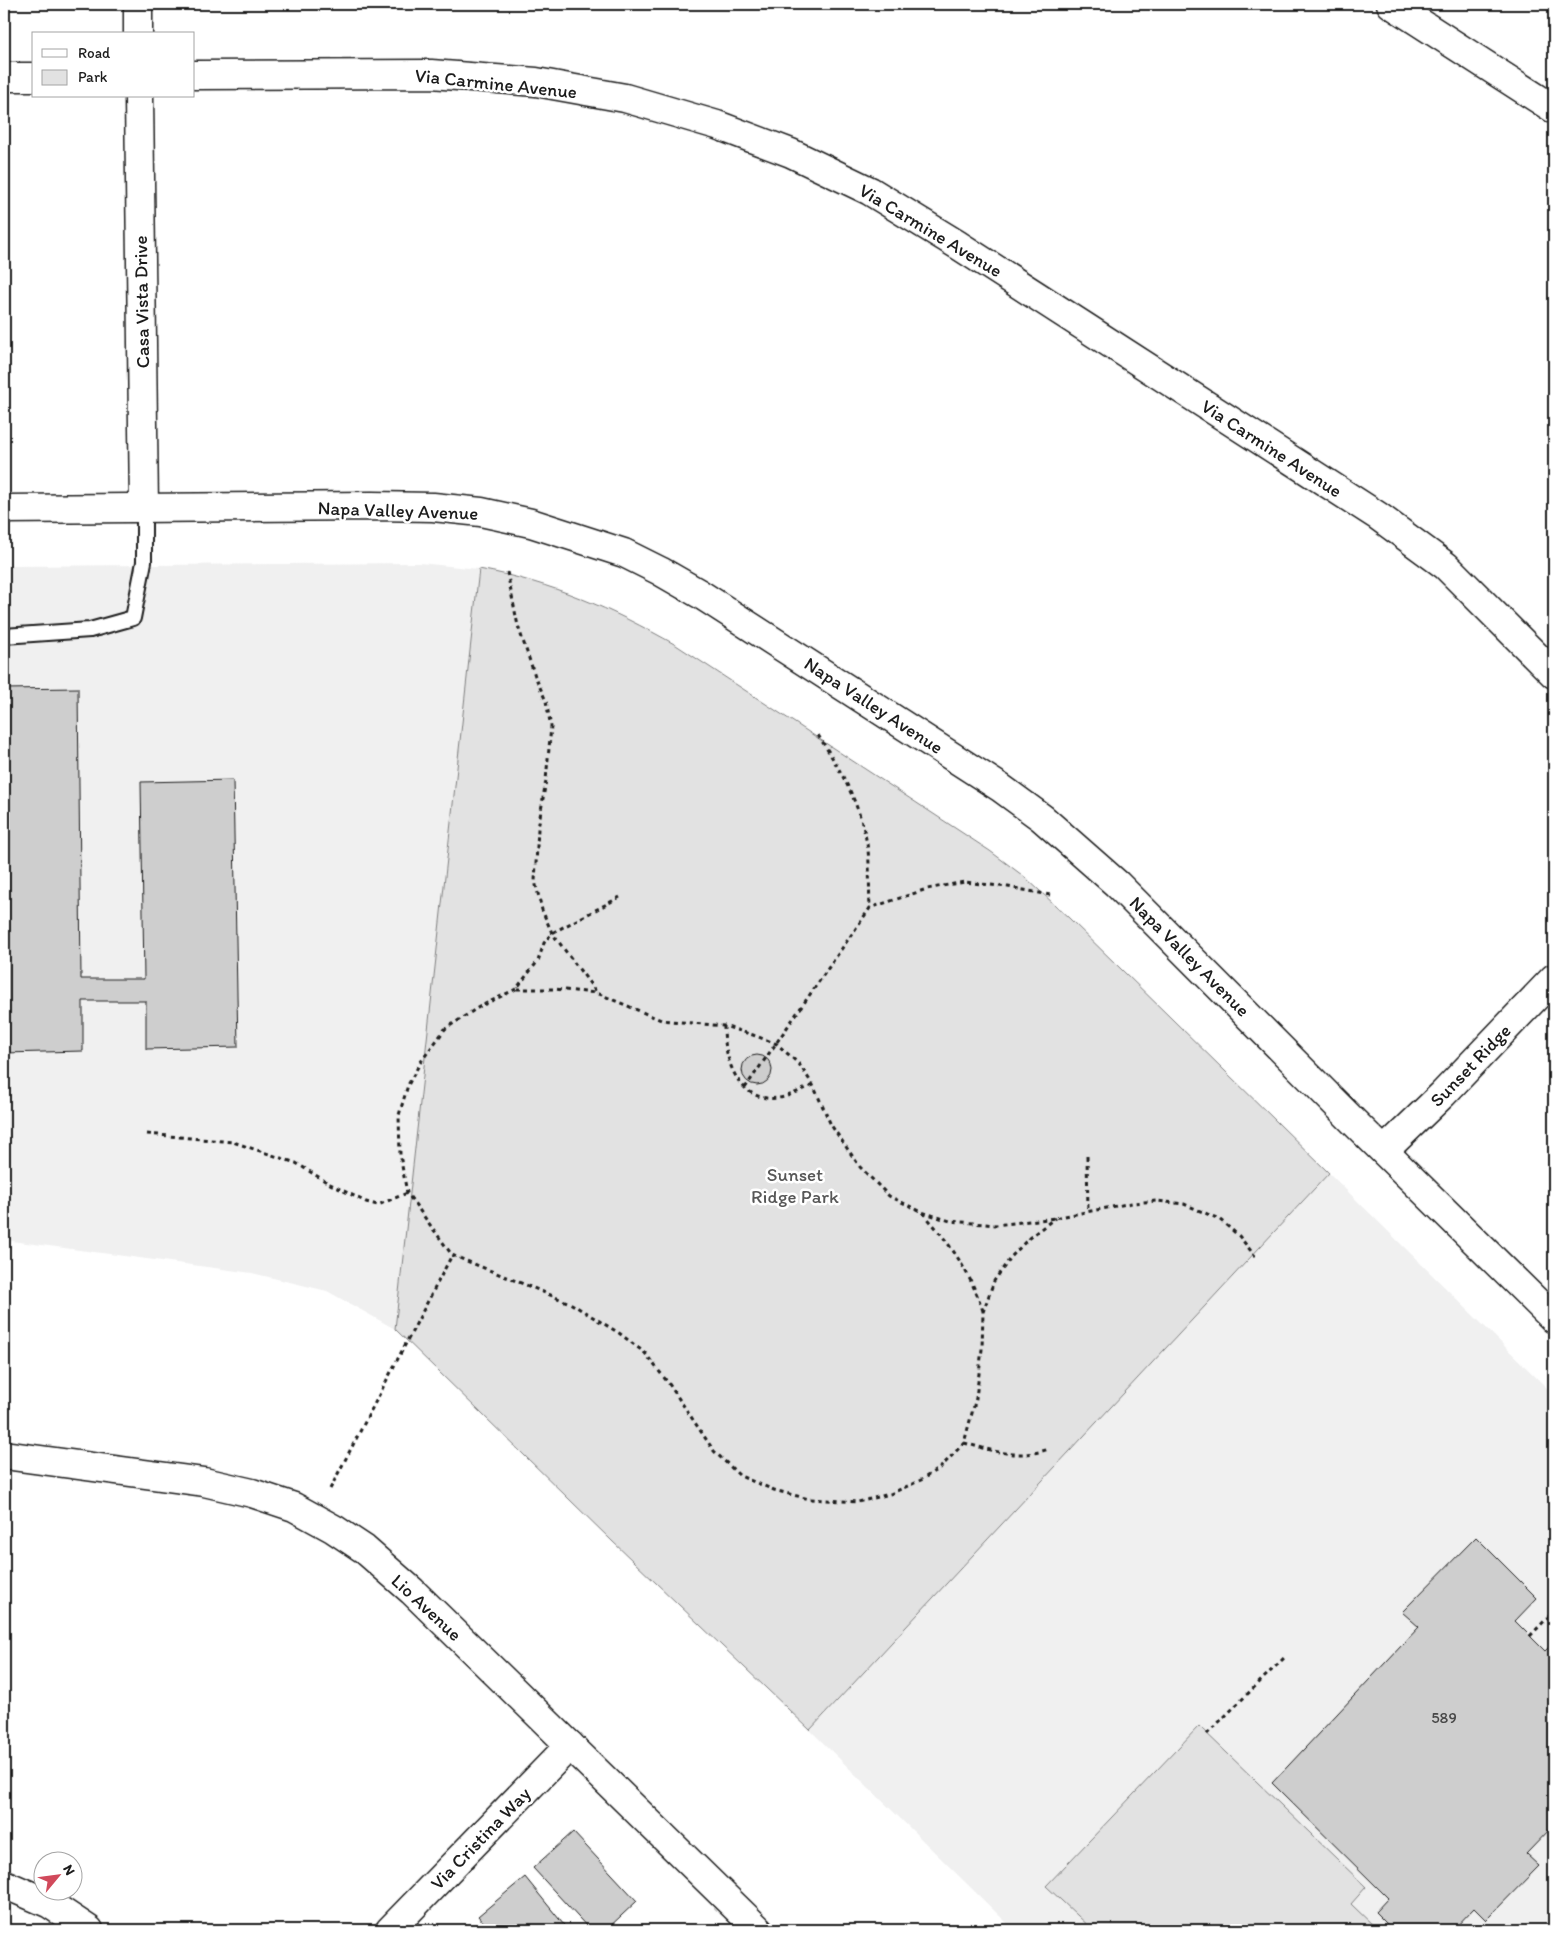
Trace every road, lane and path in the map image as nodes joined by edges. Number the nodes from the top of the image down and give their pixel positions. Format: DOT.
graph roads {
  1 [pos="138,4"];
  2 [pos="1391,4"];
  3 [pos="138,32"];
  4 [pos="195,75"];
  5 [pos="4,77"];
  6 [pos="32,77"];
  7 [pos="139,98"];
  8 [pos="1554,109"];
  9 [pos="144,508"];
  10 [pos="4,509"];
  11 [pos="507,572"];
  12 [pos="4,636"];
  13 [pos="1554,674"];
  14 [pos="818,735"];
  15 [pos="1050,895"];
  16 [pos="620,896"];
  17 [pos="870,908"];
  18 [pos="552,933"];
  19 [pos="1552,985"];
  20 [pos="516,990"];
  21 [pos="597,993"];
  22 [pos="724,1026"];
  23 [pos="777,1044"];
  24 [pos="813,1085"];
  25 [pos="745,1088"];
  26 [pos="147,1134"];
  27 [pos="1384,1152"];
  28 [pos="1087,1156"];
  29 [pos="407,1193"];
  30 [pos="1088,1211"];
  31 [pos="922,1212"];
  32 [pos="1055,1218"];
  33 [pos="452,1255"];
  34 [pos="1255,1256"];
  35 [pos="983,1312"];
  36 [pos="1554,1319"];
  37 [pos="964,1443"];
  38 [pos="1049,1449"];
  39 [pos="4,1455"];
  40 [pos="330,1489"];
  41 [pos="1554,1611"];
  42 [pos="1530,1636"];
  43 [pos="1284,1658"];
  44 [pos="1207,1734"];
  45 [pos="570,1745"];
  46 [pos="4,1884"];
  47 [pos="89,1930"];
  48 [pos="390,1930"];
  49 [pos="759,1930"];
  1 -- 3 [label="street"];
  2 -- 8 [label="street"];
  4 -- 13 [label="street, Via Carmine Avenue"];
  5 -- 6 [label="street"];
  7 -- 9 [label="street, Casa Vista Drive"];
  9 -- 10 [label="street, Napa Valley Avenue"];
  9 -- 12 [label="lane"];
  9 -- 27 [label="street, Napa Valley Avenue"];
  11 -- 18 [label="path"];
  14 -- 17 [label="path"];
  15 -- 17 [label="path"];
  16 -- 18 [label="path"];
  17 -- 23 [label="path"];
  18 -- 20 [label="path"];
  18 -- 21 [label="path"];
  19 -- 27 [label="street, Sunset Ridge"];
  20 -- 21 [label="path"];
  20 -- 29 [label="path"];
  21 -- 22 [label="path"];
  22 -- 23 [label="path"];
  22 -- 25 [label="path"];
  23 -- 24 [label="path"];
  23 -- 25 [label="path"];
  24 -- 25 [label="path"];
  24 -- 31 [label="path"];
  26 -- 29 [label="path"];
  27 -- 36 [label="street, Napa Valley Avenue"];
  28 -- 30 [label="path"];
  29 -- 33 [label="path"];
  30 -- 32 [label="path"];
  30 -- 34 [label="path"];
  31 -- 32 [label="path"];
  31 -- 35 [label="path"];
  32 -- 35 [label="path"];
  33 -- 37 [label="path"];
  33 -- 40 [label="path"];
  35 -- 37 [label="path"];
  37 -- 38 [label="path"];
  39 -- 45 [label="street, Lio Avenue"];
  41 -- 42 [label="path"];
  43 -- 44 [label="path"];
  45 -- 48 [label="street, Via Cristina Way"];
  45 -- 49 [label="street, Lio Avenue"];
  46 -- 47 [label="street"];
}
